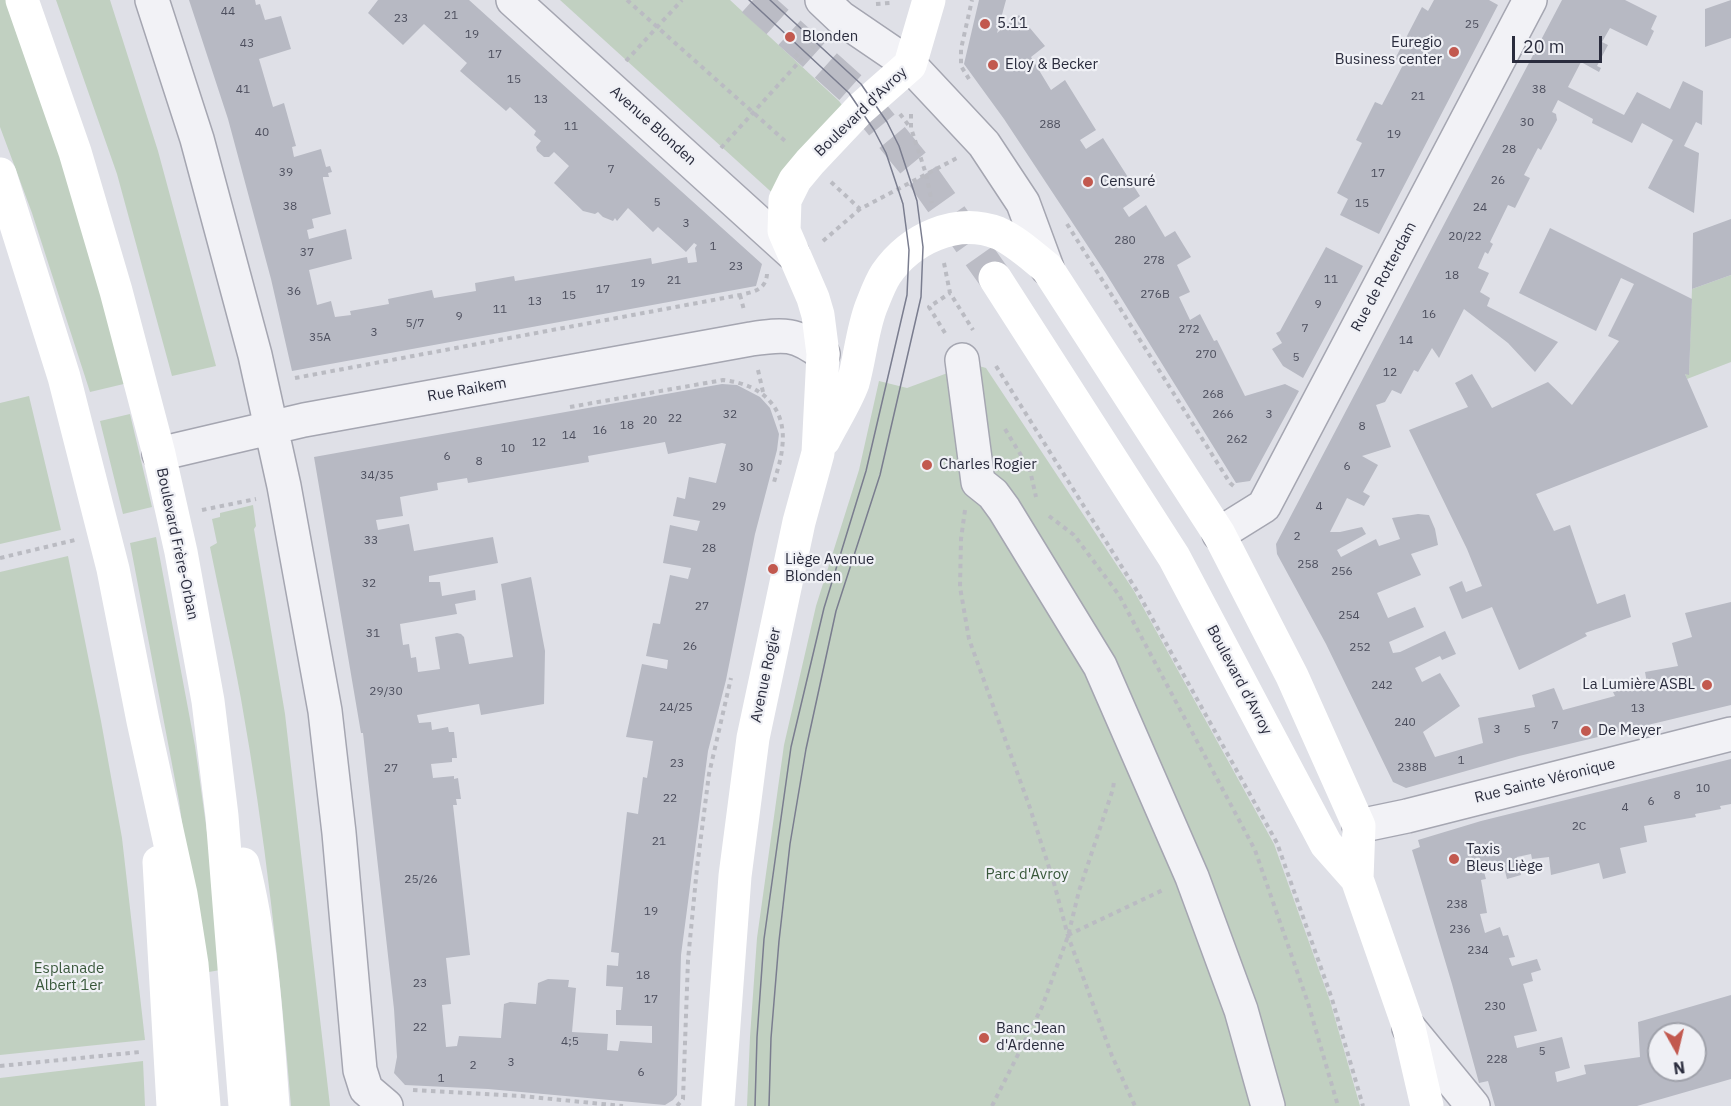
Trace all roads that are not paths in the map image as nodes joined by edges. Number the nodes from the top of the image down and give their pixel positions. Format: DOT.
graph roads {
  1 [pos="22,0"];
  2 [pos="152,0"];
  3 [pos="513,0"];
  4 [pos="929,0"];
  5 [pos="1530,0"];
  6 [pos="831,9"];
  7 [pos="910,65"];
  8 [pos="0,174"];
  9 [pos="786,261"];
  10 [pos="1047,268"];
  11 [pos="995,278"];
  12 [pos="813,298"];
  13 [pos="777,335"];
  14 [pos="968,346"];
  15 [pos="824,354"];
  16 [pos="272,426"];
  17 [pos="818,453"];
  18 [pos="159,454"];
  19 [pos="1219,534"];
  20 [pos="1731,734"];
  21 [pos="164,816"];
  22 [pos="222,816"];
  23 [pos="1359,826"];
  24 [pos="1356,879"];
  25 [pos="1409,1028"];
  26 [pos="396,1097"];
  27 [pos="173,1106"];
  28 [pos="204,1106"];
  29 [pos="245,1106"];
  30 [pos="273,1106"];
  31 [pos="718,1106"];
  32 [pos="1268,1106"];
  33 [pos="1427,1106"];
  34 [pos="1473,1106"];
  1 -- 18 [label="main road, Boulevard Frère-Orban"];
  2 -- 16 [label="street"];
  3 -- 9 [label="street, Avenue Blonden"];
  4 -- 7 [label="main road"];
  5 -- 19 [label="street, Rue de Rotterdam"];
  6 -- 7 [label="street"];
  7 -- 9 [label="main road, Boulevard d'Avroy"];
  7 -- 10 [label="street, Boulevard d'Avroy"];
  8 -- 21 [label="main road"];
  9 -- 12 [label="main road, Avenue Rogier"];
  10 -- 17 [label="main road"];
  10 -- 19 [label="main road"];
  11 -- 24 [label="main road, Boulevard d'Avroy"];
  12 -- 13 [label="street, Rue Raikem"];
  12 -- 15 [label="main road, Avenue Rogier"];
  13 -- 15 [label="street, Rue Raikem"];
  13 -- 16 [label="street, Rue Raikem"];
  14 -- 32 [label="street"];
  15 -- 17 [label="main road, Avenue Rogier"];
  16 -- 18 [label="street, Rue Raikem"];
  16 -- 26 [label="street"];
  17 -- 31 [label="main road, Avenue Rogier"];
  18 -- 22 [label="main road, Boulevard Frère-Orban"];
  19 -- 23 [label="main road"];
  20 -- 23 [label="street, Rue Sainte Véronique"];
  21 -- 27 [label="main road"];
  21 -- 28 [label="main road"];
  22 -- 29 [label="main road, Boulevard Frère-Orban"];
  22 -- 30 [label="main road"];
  23 -- 24 [label="main road"];
  24 -- 25 [label="main road, Boulevard d'Avroy"];
  25 -- 33 [label="main road, Boulevard d'Avroy"];
  25 -- 34 [label="street"];
}
